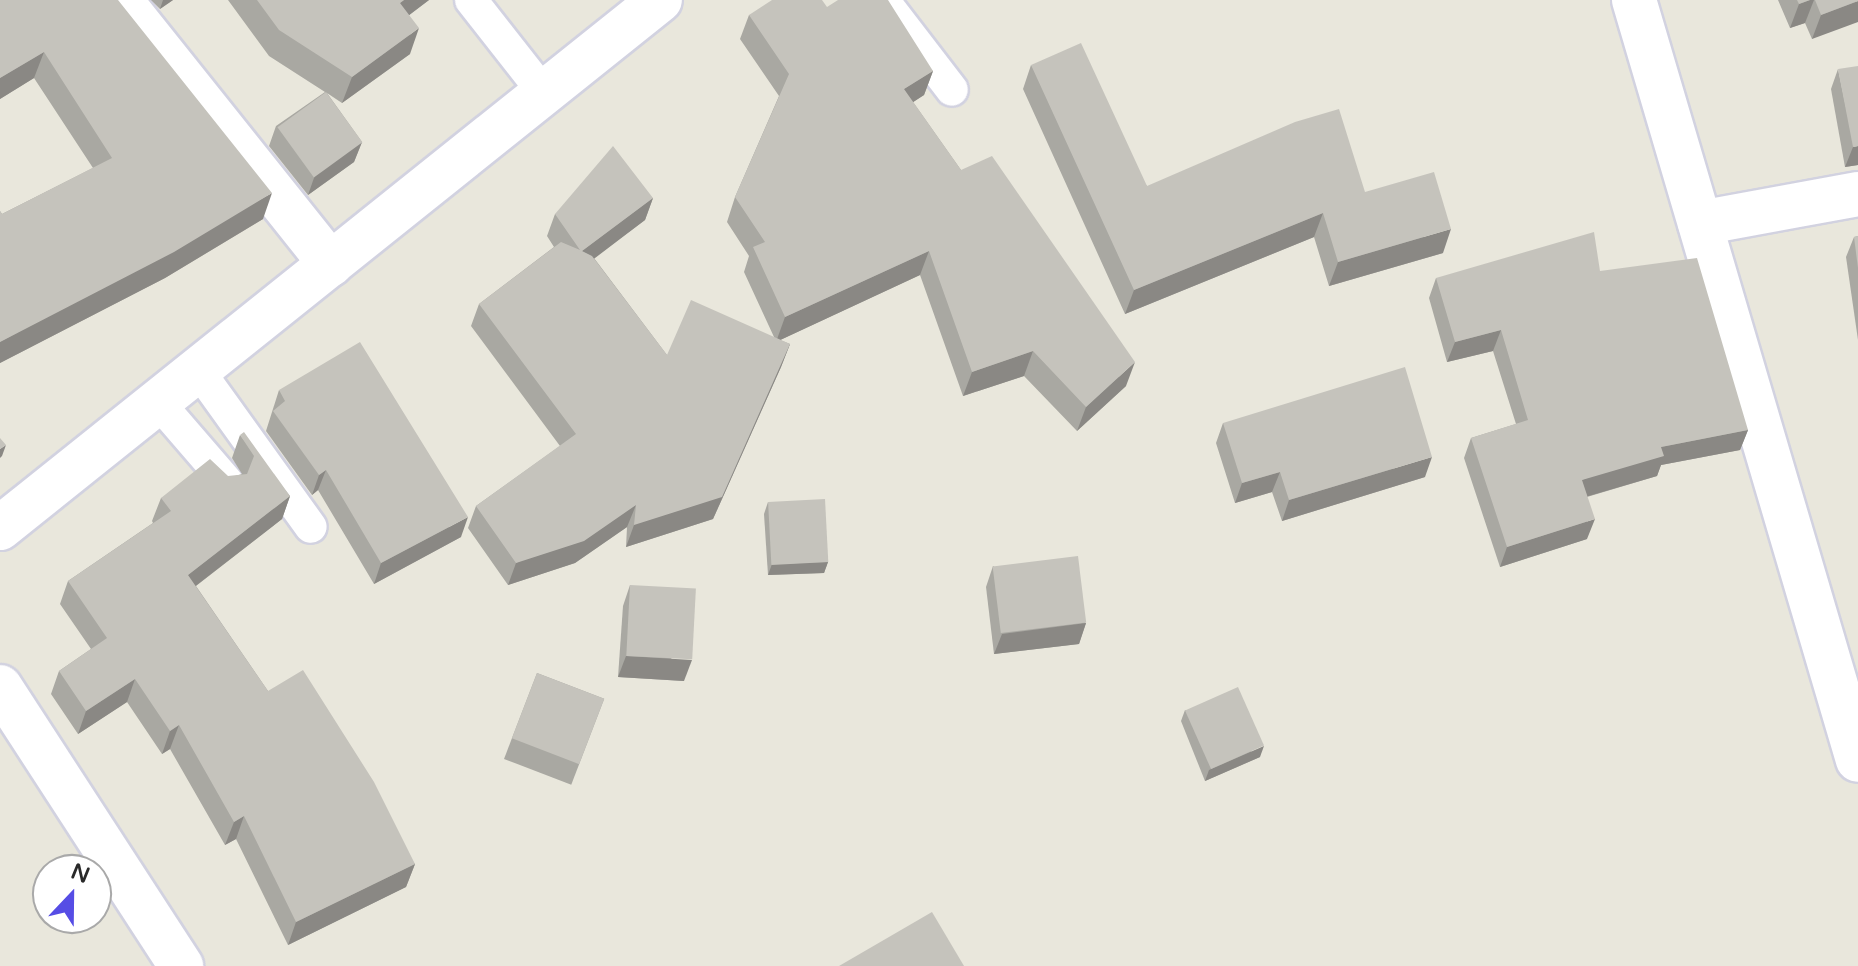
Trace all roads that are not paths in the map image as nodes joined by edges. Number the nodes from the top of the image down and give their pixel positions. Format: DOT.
graph roads {
  1 [pos="120,0"];
  2 [pos="471,0"];
  3 [pos="660,0"];
  4 [pos="883,0"];
  5 [pos="1634,0"];
  6 [pos="952,90"];
  7 [pos="544,93"];
  8 [pos="1858,194"];
  9 [pos="1700,223"];
  10 [pos="331,264"];
  11 [pos="198,370"];
  12 [pos="158,402"];
  13 [pos="227,482"];
  14 [pos="311,527"];
  15 [pos="0,528"];
  16 [pos="0,687"];
  17 [pos="1858,760"];
  18 [pos="181,966"];
  1 -- 10 [label="street"];
  2 -- 7 [label="lane"];
  3 -- 7 [label="street"];
  4 -- 6 [label="lane"];
  5 -- 9 [label="street"];
  7 -- 10 [label="street"];
  8 -- 9 [label="street"];
  9 -- 17 [label="street"];
  10 -- 11 [label="street"];
  11 -- 12 [label="street"];
  11 -- 14 [label="lane"];
  12 -- 13 [label="lane"];
  12 -- 15 [label="street"];
  16 -- 18 [label="street"];
}
